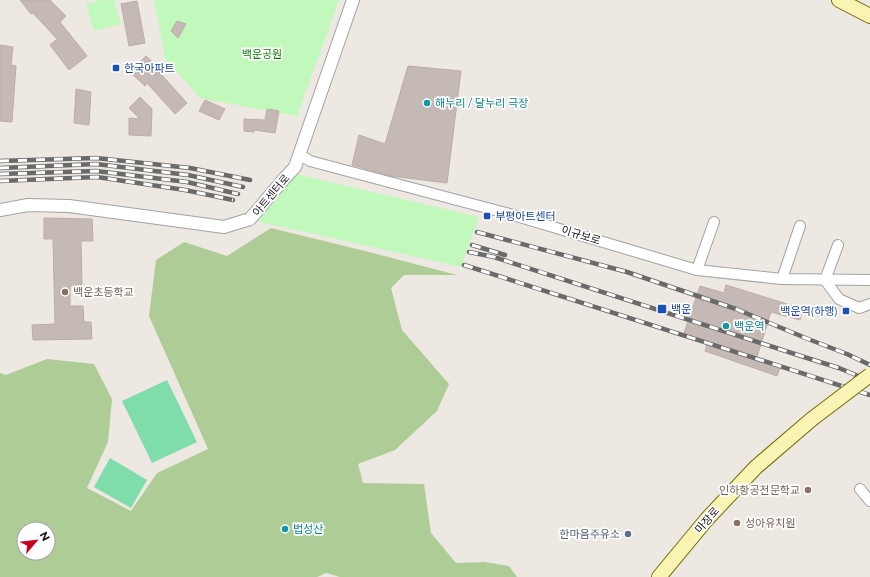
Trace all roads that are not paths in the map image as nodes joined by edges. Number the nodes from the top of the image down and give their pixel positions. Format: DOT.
graph roads {
  1 [pos="353,0"];
  2 [pos="839,0"];
  3 [pos="870,16"];
  4 [pos="299,154"];
  5 [pos="0,210"];
  6 [pos="714,222"];
  7 [pos="800,226"];
  8 [pos="838,246"];
  9 [pos="697,270"];
  10 [pos="782,279"];
  11 [pos="870,279"];
  12 [pos="825,280"];
  13 [pos="870,304"];
  14 [pos="870,375"];
  15 [pos="860,489"];
  16 [pos="870,501"];
  17 [pos="659,577"];
  1 -- 4 [label="street, 아트센터로"];
  2 -- 3 [label="main road"];
  4 -- 5 [label="street, 아트센터로, bridge"];
  4 -- 9 [label="street, 이규보로"];
  6 -- 9 [label="street"];
  7 -- 10 [label="street"];
  8 -- 12 [label="street"];
  9 -- 10 [label="street, 이규보로"];
  10 -- 12 [label="street, 이규보로"];
  11 -- 12 [label="street, 이규보로"];
  12 -- 13 [label="street"];
  14 -- 17 [label="main road, 마장로, bridge"];
  15 -- 16 [label="street"];
}
